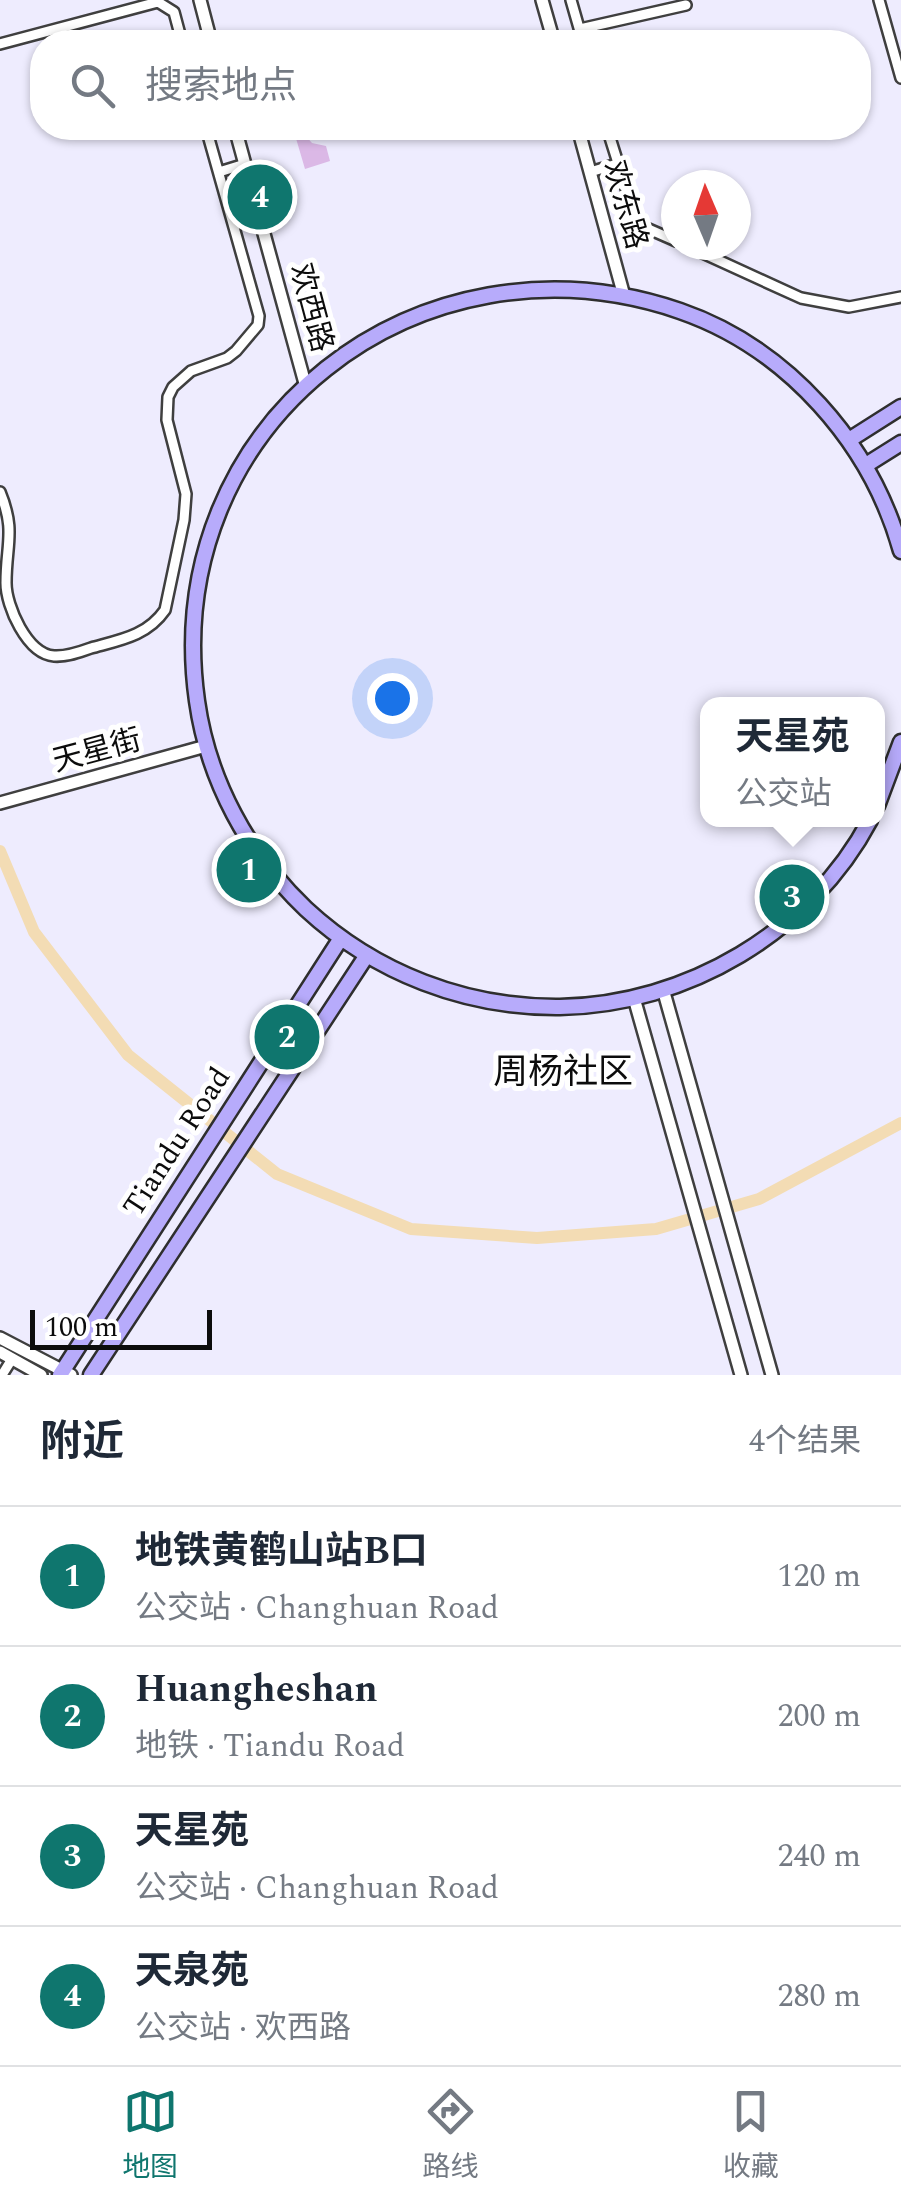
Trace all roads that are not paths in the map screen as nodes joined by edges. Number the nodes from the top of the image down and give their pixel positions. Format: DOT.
graph roads {
  1 [pos="200,0"];
  2 [pos="542,0"];
  3 [pos="572,0"];
  4 [pos="879,0"];
  5 [pos="686,5"];
  6 [pos="580,29"];
  7 [pos="49,30"];
  8 [pos="179,30"];
  9 [pos="209,30"];
  10 [pos="551,30"];
  11 [pos="30,35"];
  12 [pos="0,44"];
  13 [pos="901,78"];
  14 [pos="210,140"];
  15 [pos="238,140"];
  16 [pos="581,140"];
  17 [pos="610,140"];
  18 [pos="245,164"];
  19 [pos="617,164"];
  20 [pos="219,172"];
  21 [pos="590,172"];
  22 [pos="661,235"];
  23 [pos="718,260"];
  24 [pos="624,296"];
  25 [pos="901,296"];
  26 [pos="306,387"];
  27 [pos="901,407"];
  28 [pos="849,440"];
  29 [pos="901,443"];
  30 [pos="866,466"];
  31 [pos="0,492"];
  32 [pos="901,551"];
  33 [pos="901,742"];
  34 [pos="206,746"];
  35 [pos="885,785"];
  36 [pos="0,803"];
  37 [pos="865,827"];
  38 [pos="341,938"];
  39 [pos="366,955"];
  40 [pos="663,989"];
  41 [pos="634,998"];
  42 [pos="0,1338"];
  43 [pos="6,1356"];
  44 [pos="65,1373"];
  45 [pos="2,1375"];
  46 [pos="41,1375"];
  47 [pos="91,1375"];
  48 [pos="741,1375"];
  49 [pos="772,1375"];
  1 -- 9 [label="street"];
  2 -- 10 [label="street"];
  3 -- 6 [label="street"];
  4 -- 13 [label="street"];
  5 -- 6 [label="street"];
  7 -- 8 [label="street"];
  11 -- 12 [label="street"];
  14 -- 20 [label="street"];
  15 -- 18 [label="street, 欢西路"];
  16 -- 21 [label="street, 欢东路"];
  17 -- 19 [label="street"];
  18 -- 20 [label="street"];
  18 -- 26 [label="street, 欢西路"];
  19 -- 21 [label="street"];
  19 -- 22 [label="street"];
  20 -- 31 [label="street"];
  21 -- 24 [label="street, 欢东路"];
  23 -- 25 [label="street"];
  24 -- 26 [label="main road"];
  24 -- 28 [label="main road"];
  26 -- 34 [label="main road"];
  27 -- 28 [label="main road"];
  28 -- 30 [label="main road"];
  29 -- 30 [label="main road"];
  30 -- 32 [label="main road"];
  33 -- 35 [label="main road"];
  34 -- 36 [label="street, 天星街"];
  34 -- 38 [label="main road"];
  37 -- 40 [label="main road"];
  38 -- 39 [label="main road"];
  38 -- 44 [label="main road, Tiandu Road"];
  39 -- 41 [label="main road"];
  39 -- 47 [label="main road, Tiandu Road"];
  40 -- 41 [label="main road"];
  40 -- 49 [label="street"];
  41 -- 48 [label="street"];
  42 -- 44 [label="street"];
  43 -- 45 [label="street"];
  43 -- 46 [label="street"];
}
